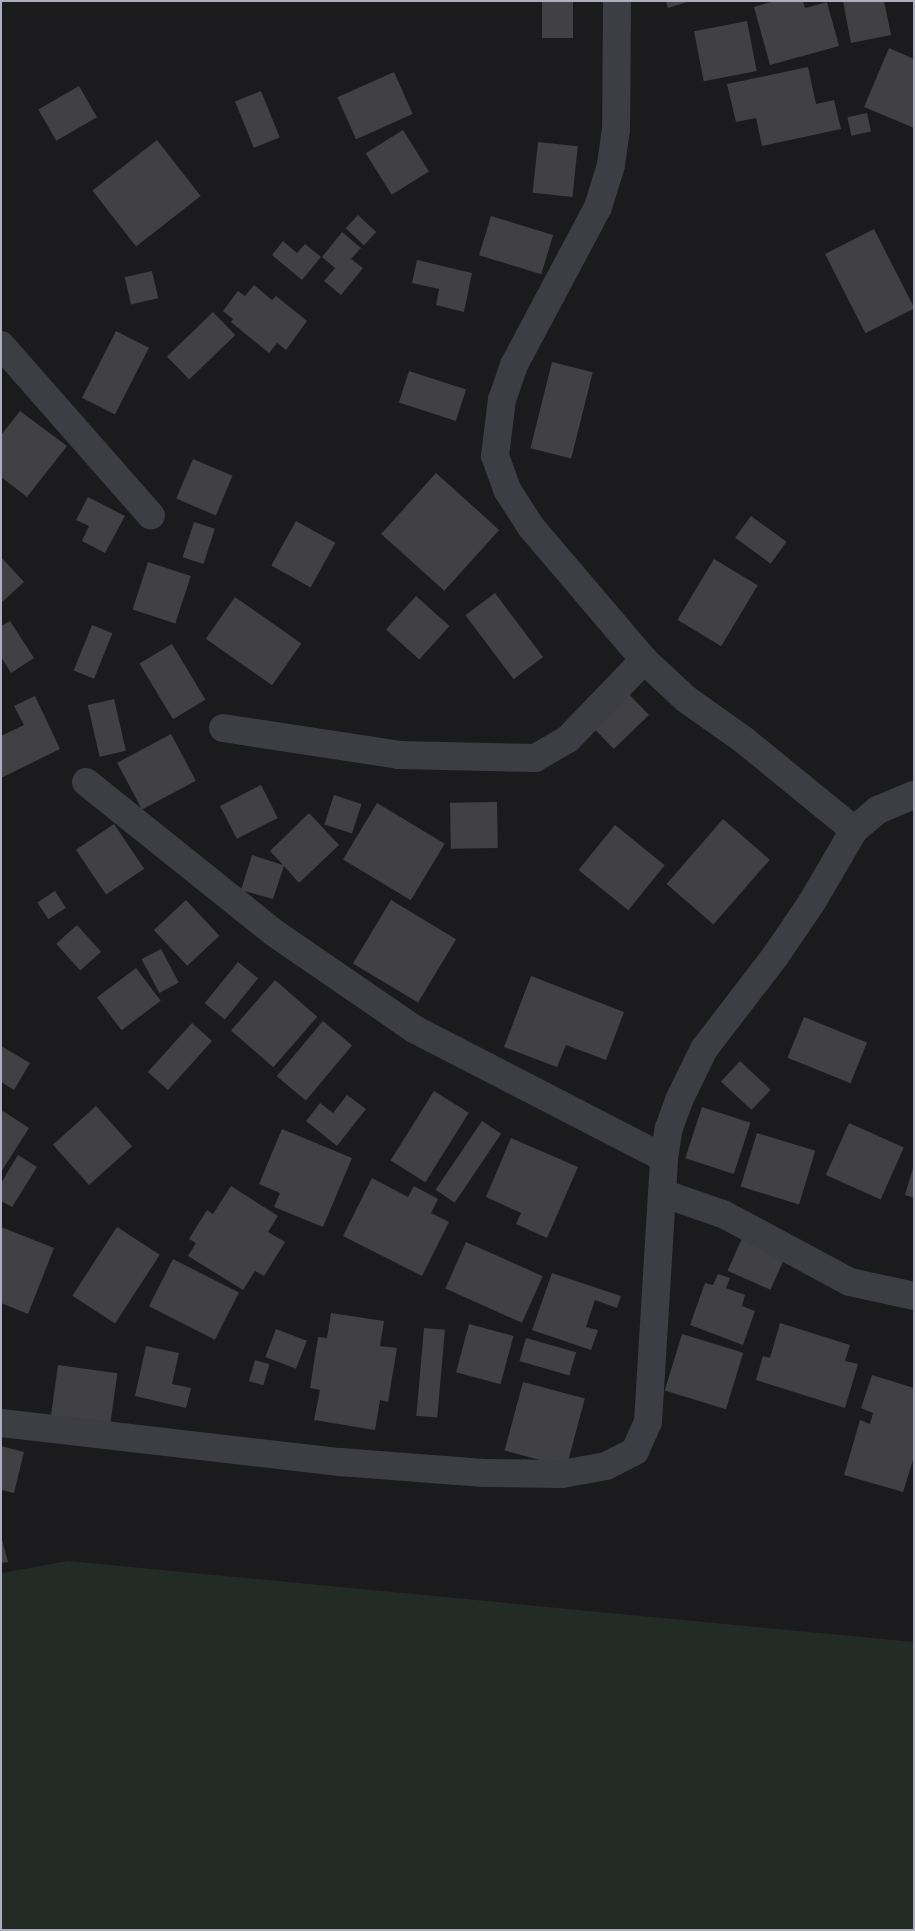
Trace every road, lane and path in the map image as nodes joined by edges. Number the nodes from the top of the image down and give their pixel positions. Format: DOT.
graph roads {
  1 [pos="617,1"];
  2 [pos="1,345"];
  3 [pos="152,516"];
  4 [pos="644,660"];
  5 [pos="223,728"];
  6 [pos="86,782"];
  7 [pos="914,795"];
  8 [pos="854,830"];
  9 [pos="664,1158"];
  10 [pos="662,1193"];
  11 [pos="914,1296"];
  12 [pos="1,1422"];
  1 -- 4 [label="street"];
  2 -- 3 [label="street"];
  4 -- 5 [label="street"];
  4 -- 8 [label="street"];
  6 -- 9 [label="street"];
  7 -- 8 [label="street"];
  8 -- 9 [label="street"];
  9 -- 10 [label="street"];
  10 -- 11 [label="street"];
  10 -- 12 [label="street"];
}
